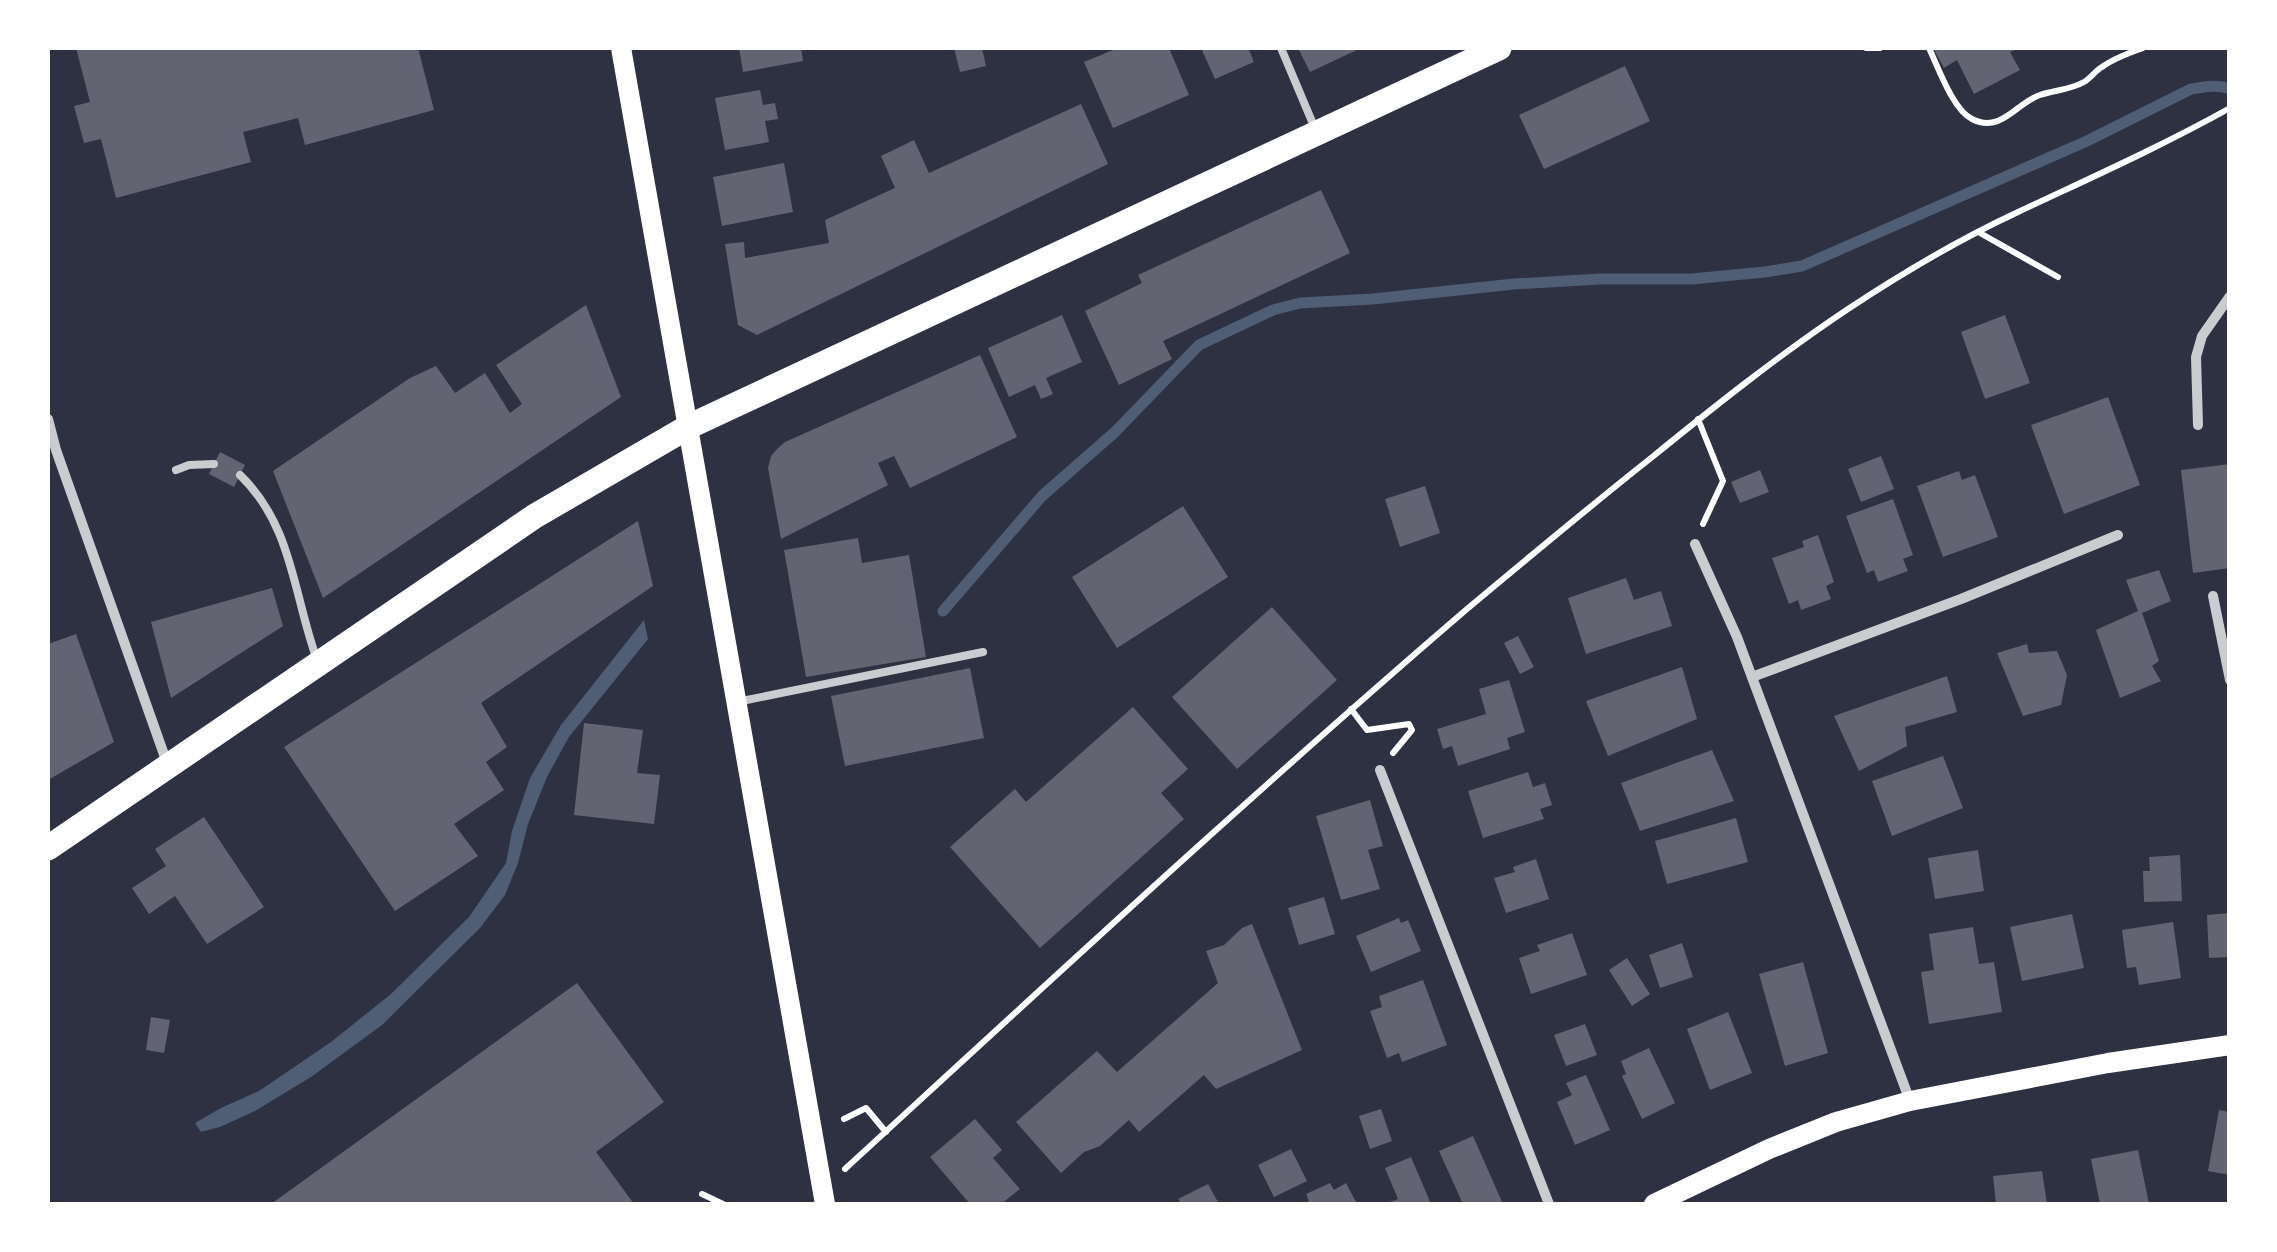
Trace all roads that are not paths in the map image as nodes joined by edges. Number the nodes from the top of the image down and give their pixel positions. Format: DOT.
graph roads {
  1 [pos="621,48"];
  2 [pos="1281,48"];
  3 [pos="1498,48"];
  4 [pos="1464,55"];
  5 [pos="1317,132"];
  6 [pos="2230,296"];
  7 [pos="48,420"];
  8 [pos="2198,425"];
  9 [pos="688,427"];
  10 [pos="52,451"];
  11 [pos="214,464"];
  12 [pos="176,470"];
  13 [pos="240,475"];
  14 [pos="2118,534"];
  15 [pos="1695,544"];
  16 [pos="2213,596"];
  17 [pos="982,652"];
  18 [pos="318,664"];
  19 [pos="1752,677"];
  20 [pos="2230,680"];
  21 [pos="736,702"];
  22 [pos="168,766"];
  23 [pos="1380,770"];
  24 [pos="48,848"];
  25 [pos="2230,1045"];
  26 [pos="1910,1101"];
  27 [pos="825,1204"];
  28 [pos="1550,1204"];
  29 [pos="1654,1204"];
  1 -- 9 [label="main road"];
  2 -- 5 [label="lane"];
  3 -- 4 [label="main road"];
  4 -- 5 [label="main road"];
  5 -- 9 [label="main road"];
  6 -- 8 [label="street"];
  7 -- 10 [label="street"];
  9 -- 18 [label="main road"];
  9 -- 21 [label="main road"];
  10 -- 22 [label="street"];
  11 -- 12 [label="lane"];
  13 -- 18 [label="lane"];
  14 -- 19 [label="street"];
  15 -- 19 [label="street"];
  16 -- 20 [label="street"];
  17 -- 21 [label="lane"];
  18 -- 22 [label="main road"];
  19 -- 26 [label="street"];
  21 -- 27 [label="main road"];
  22 -- 24 [label="main road"];
  23 -- 28 [label="street"];
  25 -- 26 [label="main road"];
  26 -- 29 [label="main road"];
}
